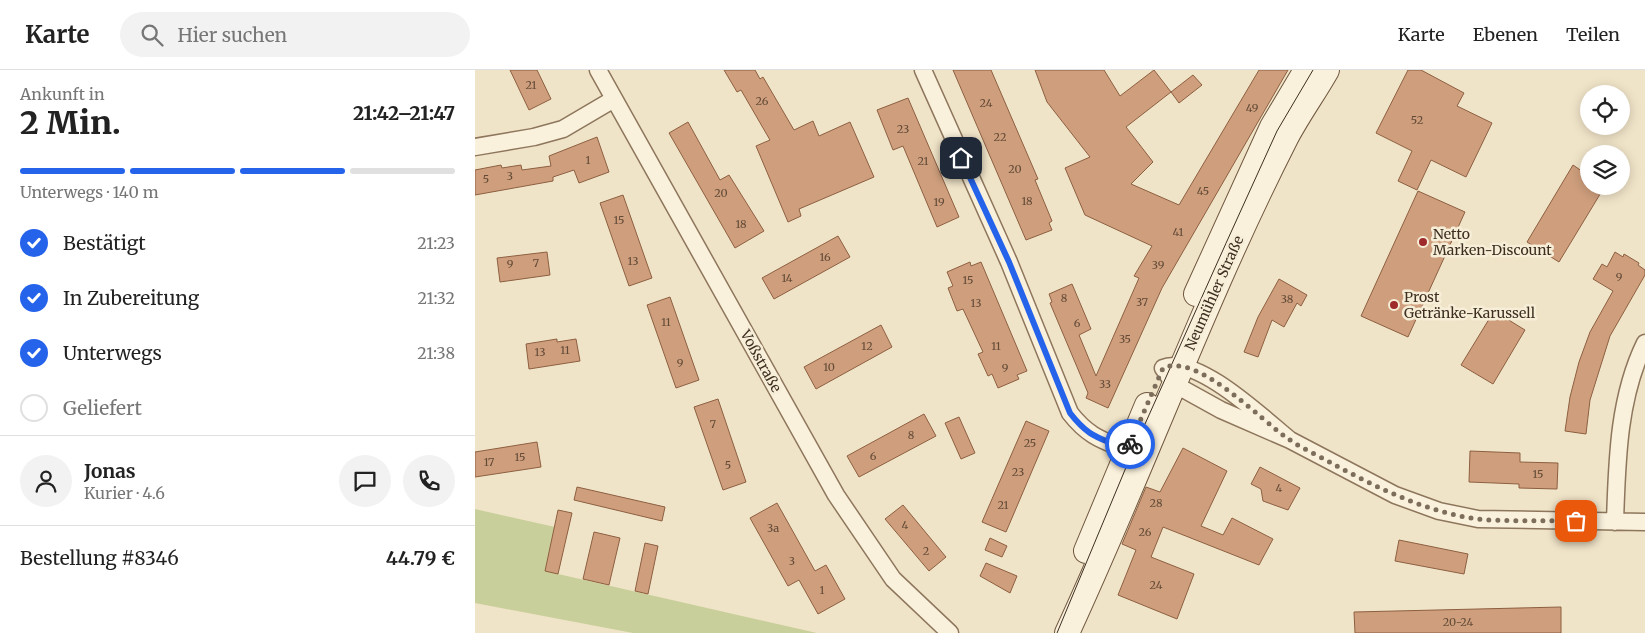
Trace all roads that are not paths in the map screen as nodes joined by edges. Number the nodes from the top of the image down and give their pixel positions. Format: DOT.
graph roads {
  1 [pos="598,70"];
  2 [pos="923,70"];
  3 [pos="1306,70"];
  4 [pos="1327,70"];
  5 [pos="614,99"];
  6 [pos="475,147"];
  7 [pos="1645,343"];
  8 [pos="1173,372"];
  9 [pos="1135,454"];
  10 [pos="1615,522"];
  11 [pos="1645,522"];
  12 [pos="950,633"];
  13 [pos="1050,633"];
  14 [pos="1067,633"];
  1 -- 5 [label="street, Voßstraße"];
  2 -- 9 [label="street"];
  3 -- 8 [label="main road, Neumühler Straße"];
  4 -- 8 [label="main road, Neumühler Straße"];
  5 -- 6 [label="street"];
  5 -- 12 [label="street, Voßstraße"];
  7 -- 10 [label="street"];
  8 -- 9 [label="main road, Neumühler Straße"];
  8 -- 10 [label="street"];
  9 -- 13 [label="main road, Neumühler Straße"];
  9 -- 14 [label="main road, Neumühler Straße"];
  10 -- 11 [label="street"];
}
